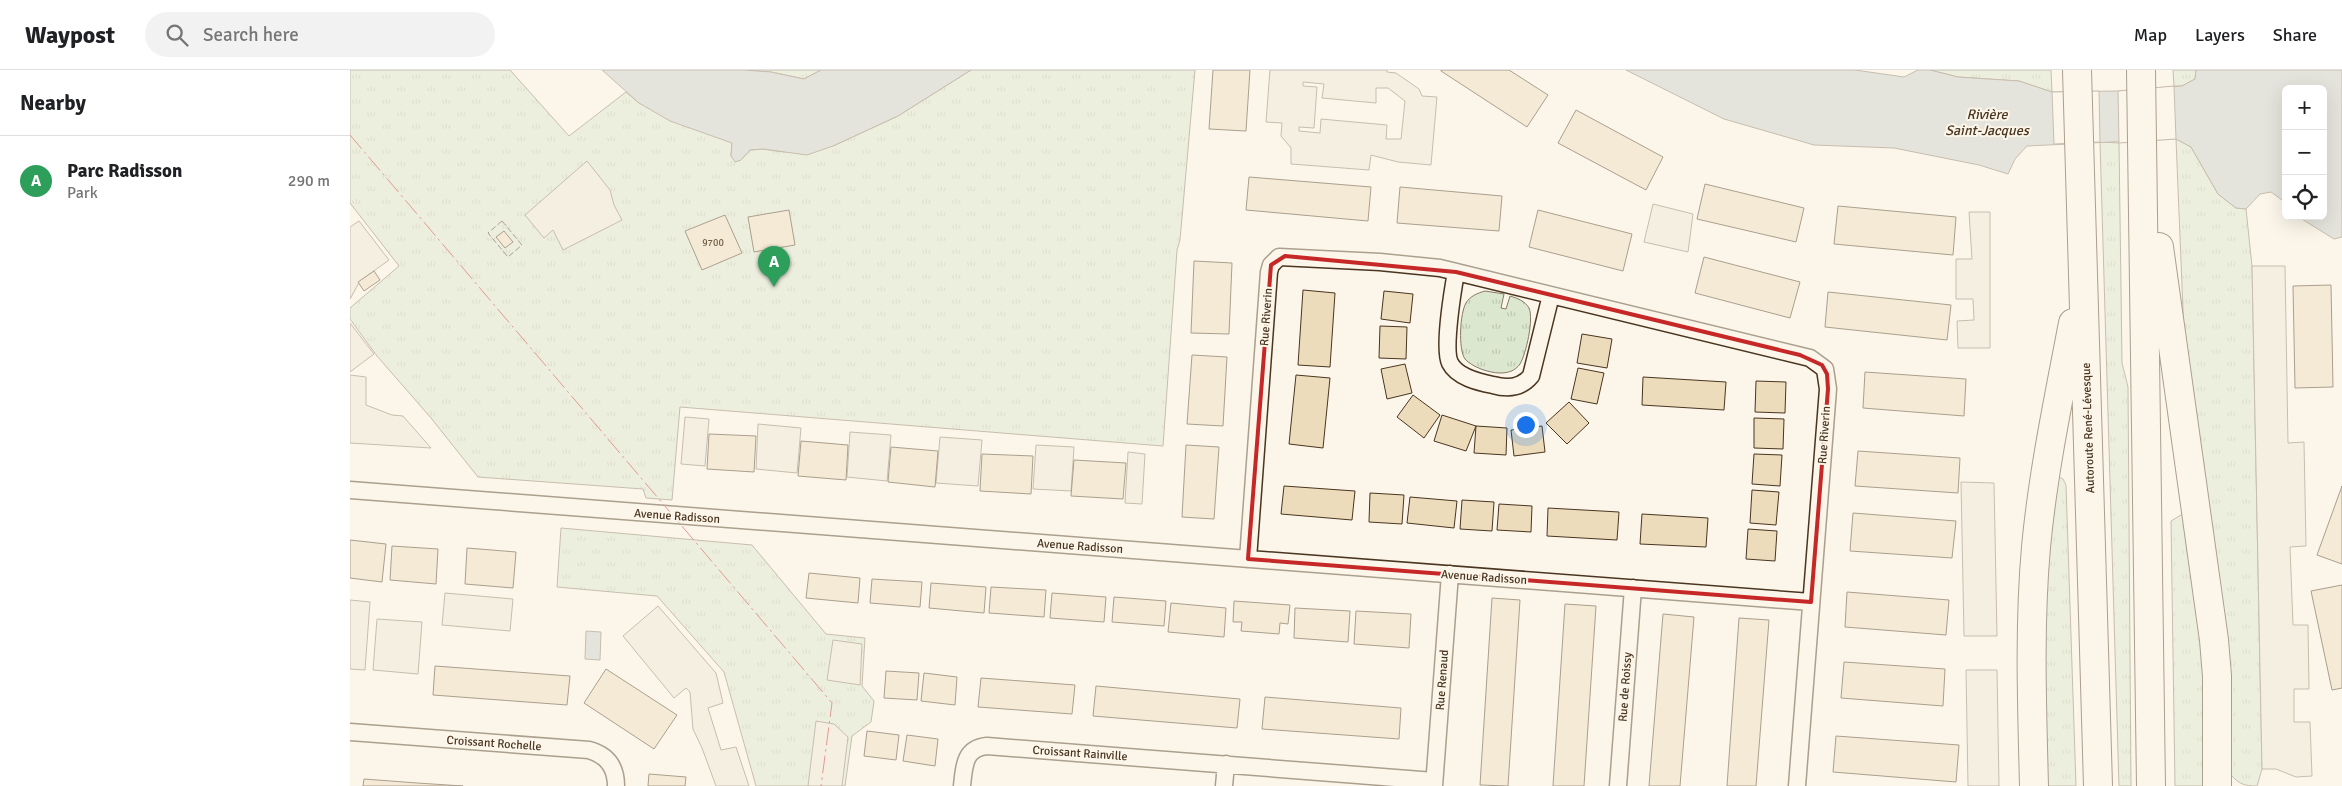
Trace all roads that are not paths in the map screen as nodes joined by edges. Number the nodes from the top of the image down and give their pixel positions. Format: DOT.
graph roads {
  1 [pos="2142,79"];
  2 [pos="2077,81"];
  3 [pos="2143,142"];
  4 [pos="1456,272"];
  5 [pos="2083,272"];
  6 [pos="1551,294"];
  7 [pos="350,490"];
  8 [pos="1248,559"];
  9 [pos="1450,574"];
  10 [pos="1633,588"];
  11 [pos="1811,602"];
  12 [pos="350,732"];
  13 [pos="1226,764"];
  14 [pos="1434,784"];
  15 [pos="616,786"];
  16 [pos="962,786"];
  17 [pos="1224,786"];
  18 [pos="1618,786"];
  19 [pos="1797,786"];
  20 [pos="2034,786"];
  21 [pos="2098,786"];
  22 [pos="2151,786"];
  23 [pos="2218,786"];
  1 -- 3 [label="highway"];
  2 -- 5 [label="highway, Autoroute René-Lévesque"];
  3 -- 22 [label="highway"];
  3 -- 23 [label="highway"];
  4 -- 6 [label="street, Rue Riverin"];
  4 -- 6 [label="street"];
  4 -- 8 [label="street, Rue Riverin"];
  5 -- 20 [label="highway"];
  5 -- 21 [label="highway, Autoroute René-Lévesque"];
  6 -- 11 [label="street, Rue Riverin"];
  7 -- 8 [label="street, Avenue Radisson"];
  8 -- 9 [label="street, Avenue Radisson"];
  9 -- 10 [label="street, Avenue Radisson"];
  9 -- 14 [label="street, Rue Renaud"];
  10 -- 11 [label="street, Avenue Radisson"];
  10 -- 18 [label="street, Rue de Roissy"];
  11 -- 19 [label="street, Rue Riverin"];
  12 -- 15 [label="street, Croissant Rochelle"];
  13 -- 14 [label="street, Croissant Rainville"];
  13 -- 16 [label="street, Croissant Rainville"];
  13 -- 17 [label="street"];
}
